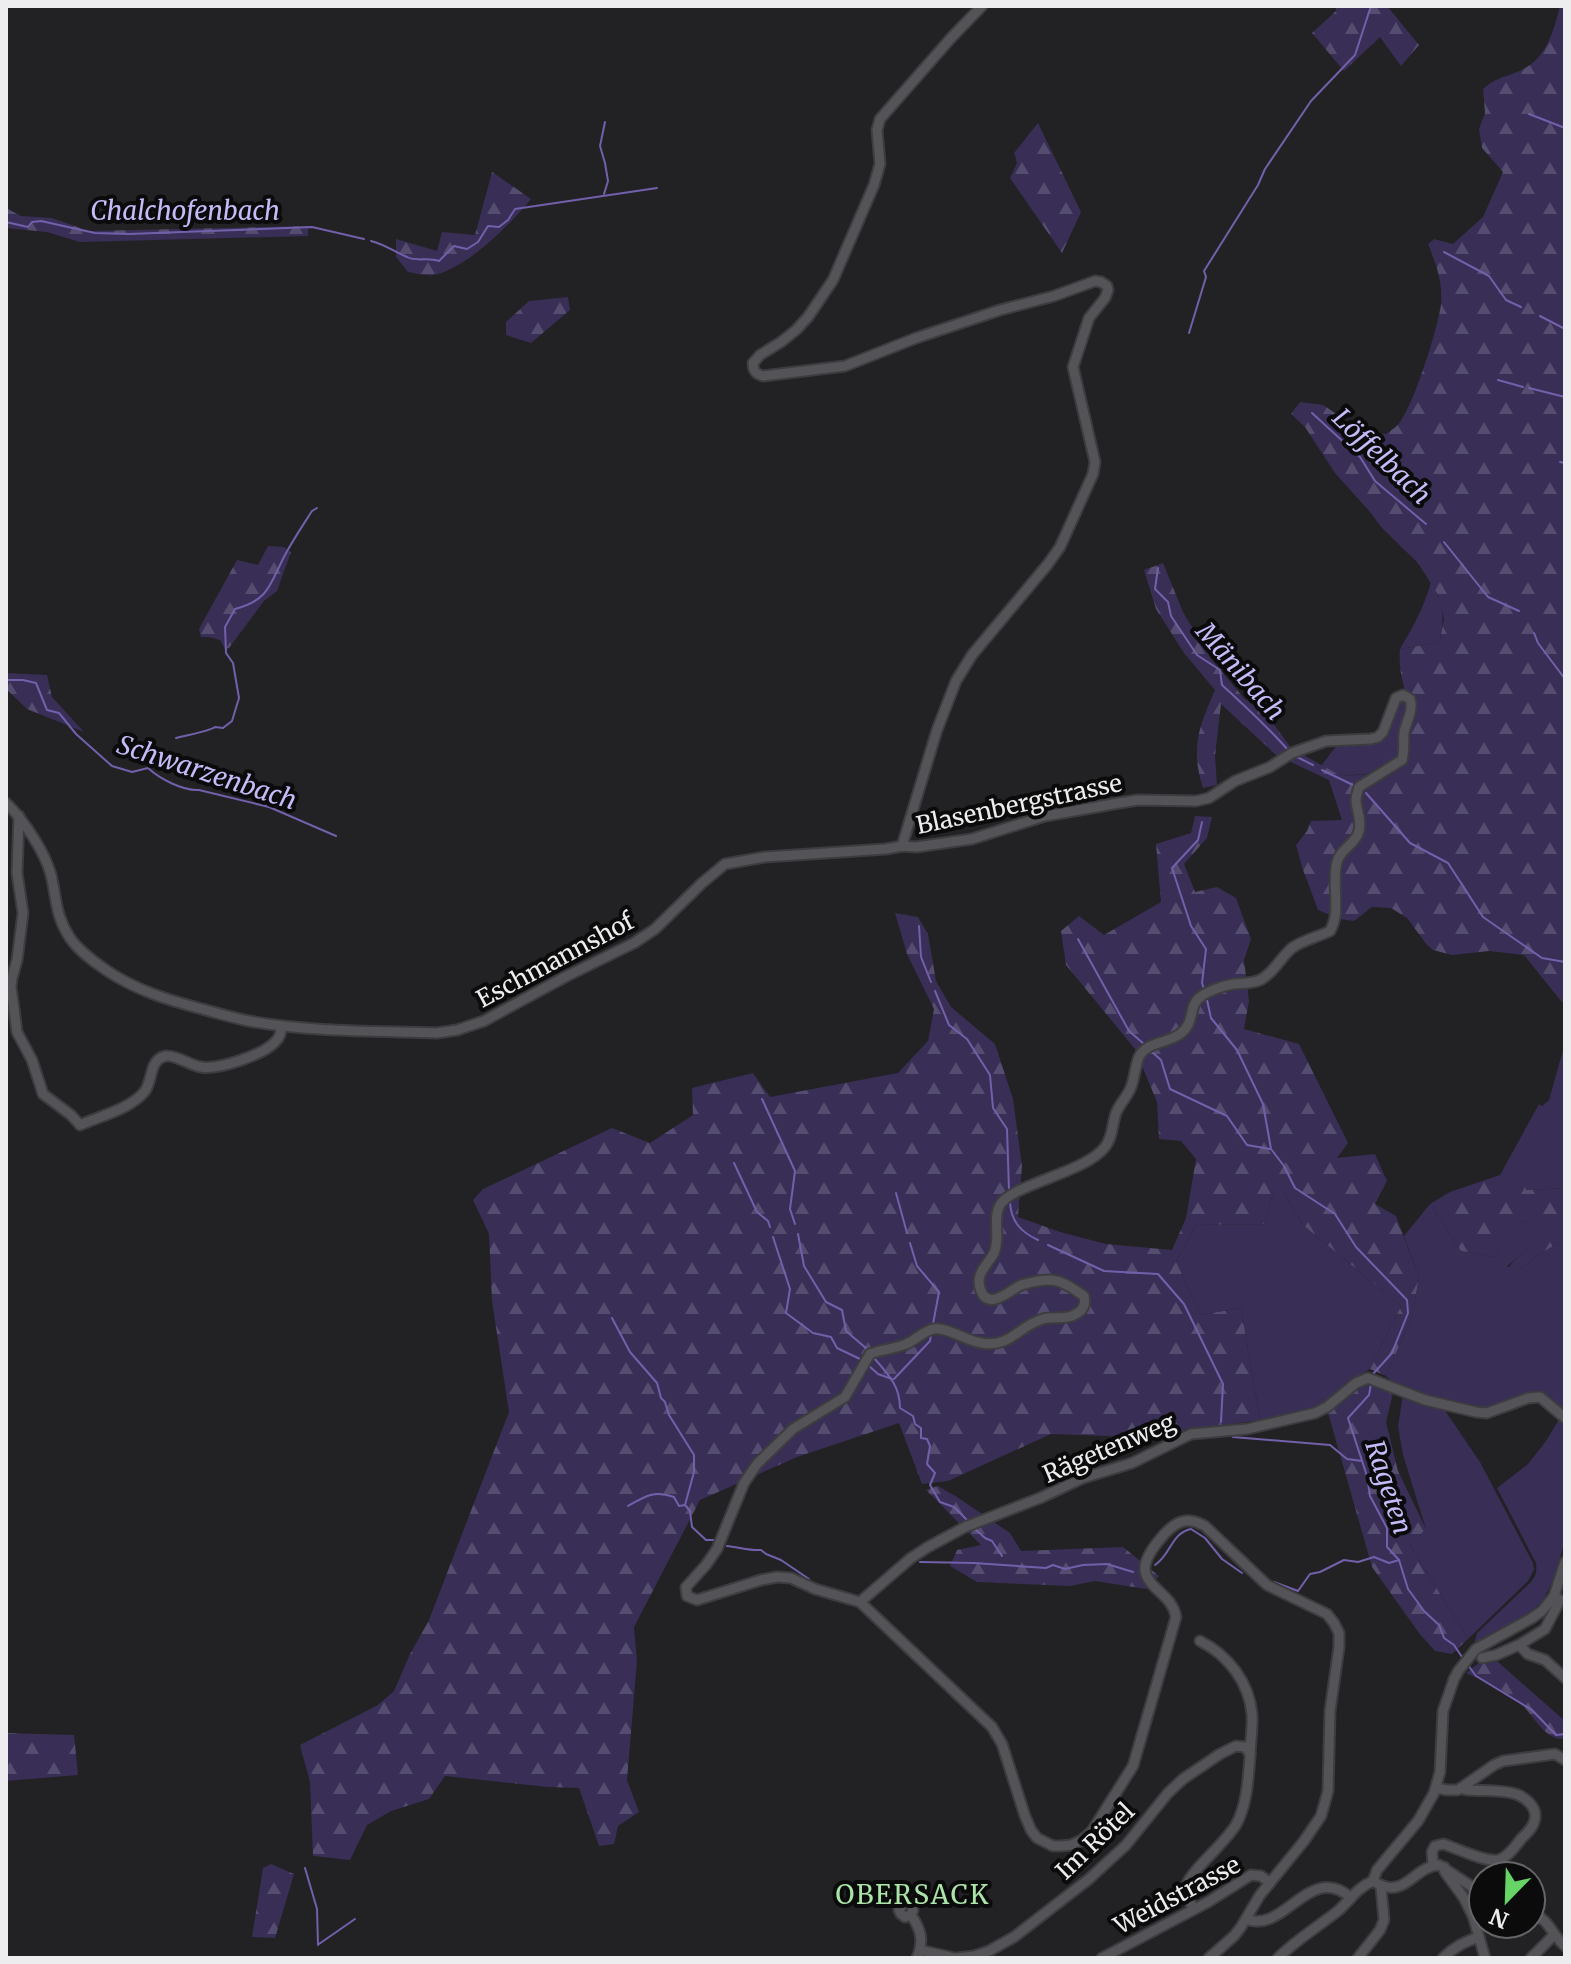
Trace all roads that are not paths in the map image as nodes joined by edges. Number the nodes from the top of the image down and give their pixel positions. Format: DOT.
graph roads {
  1 [pos="982,6"];
  2 [pos="6,803"];
  3 [pos="19,816"];
  4 [pos="902,846"];
  5 [pos="282,1026"];
  6 [pos="1565,1418"];
  7 [pos="1565,1562"];
  8 [pos="1559,1596"];
  9 [pos="860,1602"];
  10 [pos="1200,1641"];
  11 [pos="1519,1645"];
  12 [pos="1479,1653"];
  13 [pos="1565,1678"];
  14 [pos="1250,1754"];
  15 [pos="1565,1760"];
  16 [pos="1436,1788"];
  17 [pos="1461,1788"];
  18 [pos="1435,1866"];
  19 [pos="1270,1883"];
  20 [pos="1377,1884"];
  21 [pos="1467,1885"];
  22 [pos="1351,1898"];
  23 [pos="1467,1904"];
  24 [pos="1194,1909"];
  25 [pos="911,1915"];
  26 [pos="1246,1919"];
  27 [pos="1547,1922"];
  28 [pos="1554,1935"];
  29 [pos="1468,1940"];
  30 [pos="1565,1946"];
  31 [pos="918,1954"];
  32 [pos="956,1958"];
  33 [pos="1102,1958"];
  34 [pos="1209,1958"];
  35 [pos="1278,1958"];
  36 [pos="1358,1958"];
  37 [pos="1443,1958"];
  38 [pos="1531,1958"];
  1 -- 4 [label="street, Blasenbergstrasse"];
  2 -- 3 [label="street, Eschmannshof"];
  3 -- 5 [label="street, Eschmannshof"];
  3 -- 5 [label="street"];
  4 -- 5 [label="street, Eschmannshof"];
  4 -- 9 [label="street, Blasenbergstrasse"];
  6 -- 9 [label="street, Rägetenweg"];
  7 -- 8 [label="street"];
  8 -- 11 [label="street"];
  8 -- 12 [label="street"];
  9 -- 19 [label="street, Blasenbergstrasse"];
  10 -- 14 [label="street"];
  11 -- 12 [label="street"];
  11 -- 13 [label="street"];
  12 -- 16 [label="street"];
  14 -- 24 [label="street"];
  14 -- 32 [label="street, Im Rötel"];
  15 -- 17 [label="street"];
  16 -- 17 [label="street"];
  16 -- 20 [label="street"];
  17 -- 18 [label="street"];
  18 -- 20 [label="street"];
  18 -- 21 [label="street"];
  18 -- 23 [label="street"];
  19 -- 24 [label="street, Weidstrasse"];
  19 -- 26 [label="street"];
  20 -- 22 [label="street"];
  20 -- 36 [label="street"];
  22 -- 26 [label="street"];
  22 -- 35 [label="street"];
  24 -- 33 [label="street, Weidstrasse"];
  25 -- 31 [label="street"];
  26 -- 34 [label="street"];
  27 -- 28 [label="street"];
  28 -- 30 [label="street"];
  28 -- 38 [label="street"];
  29 -- 37 [label="street"];
  31 -- 32 [label="street, Im Rötel"];
}
